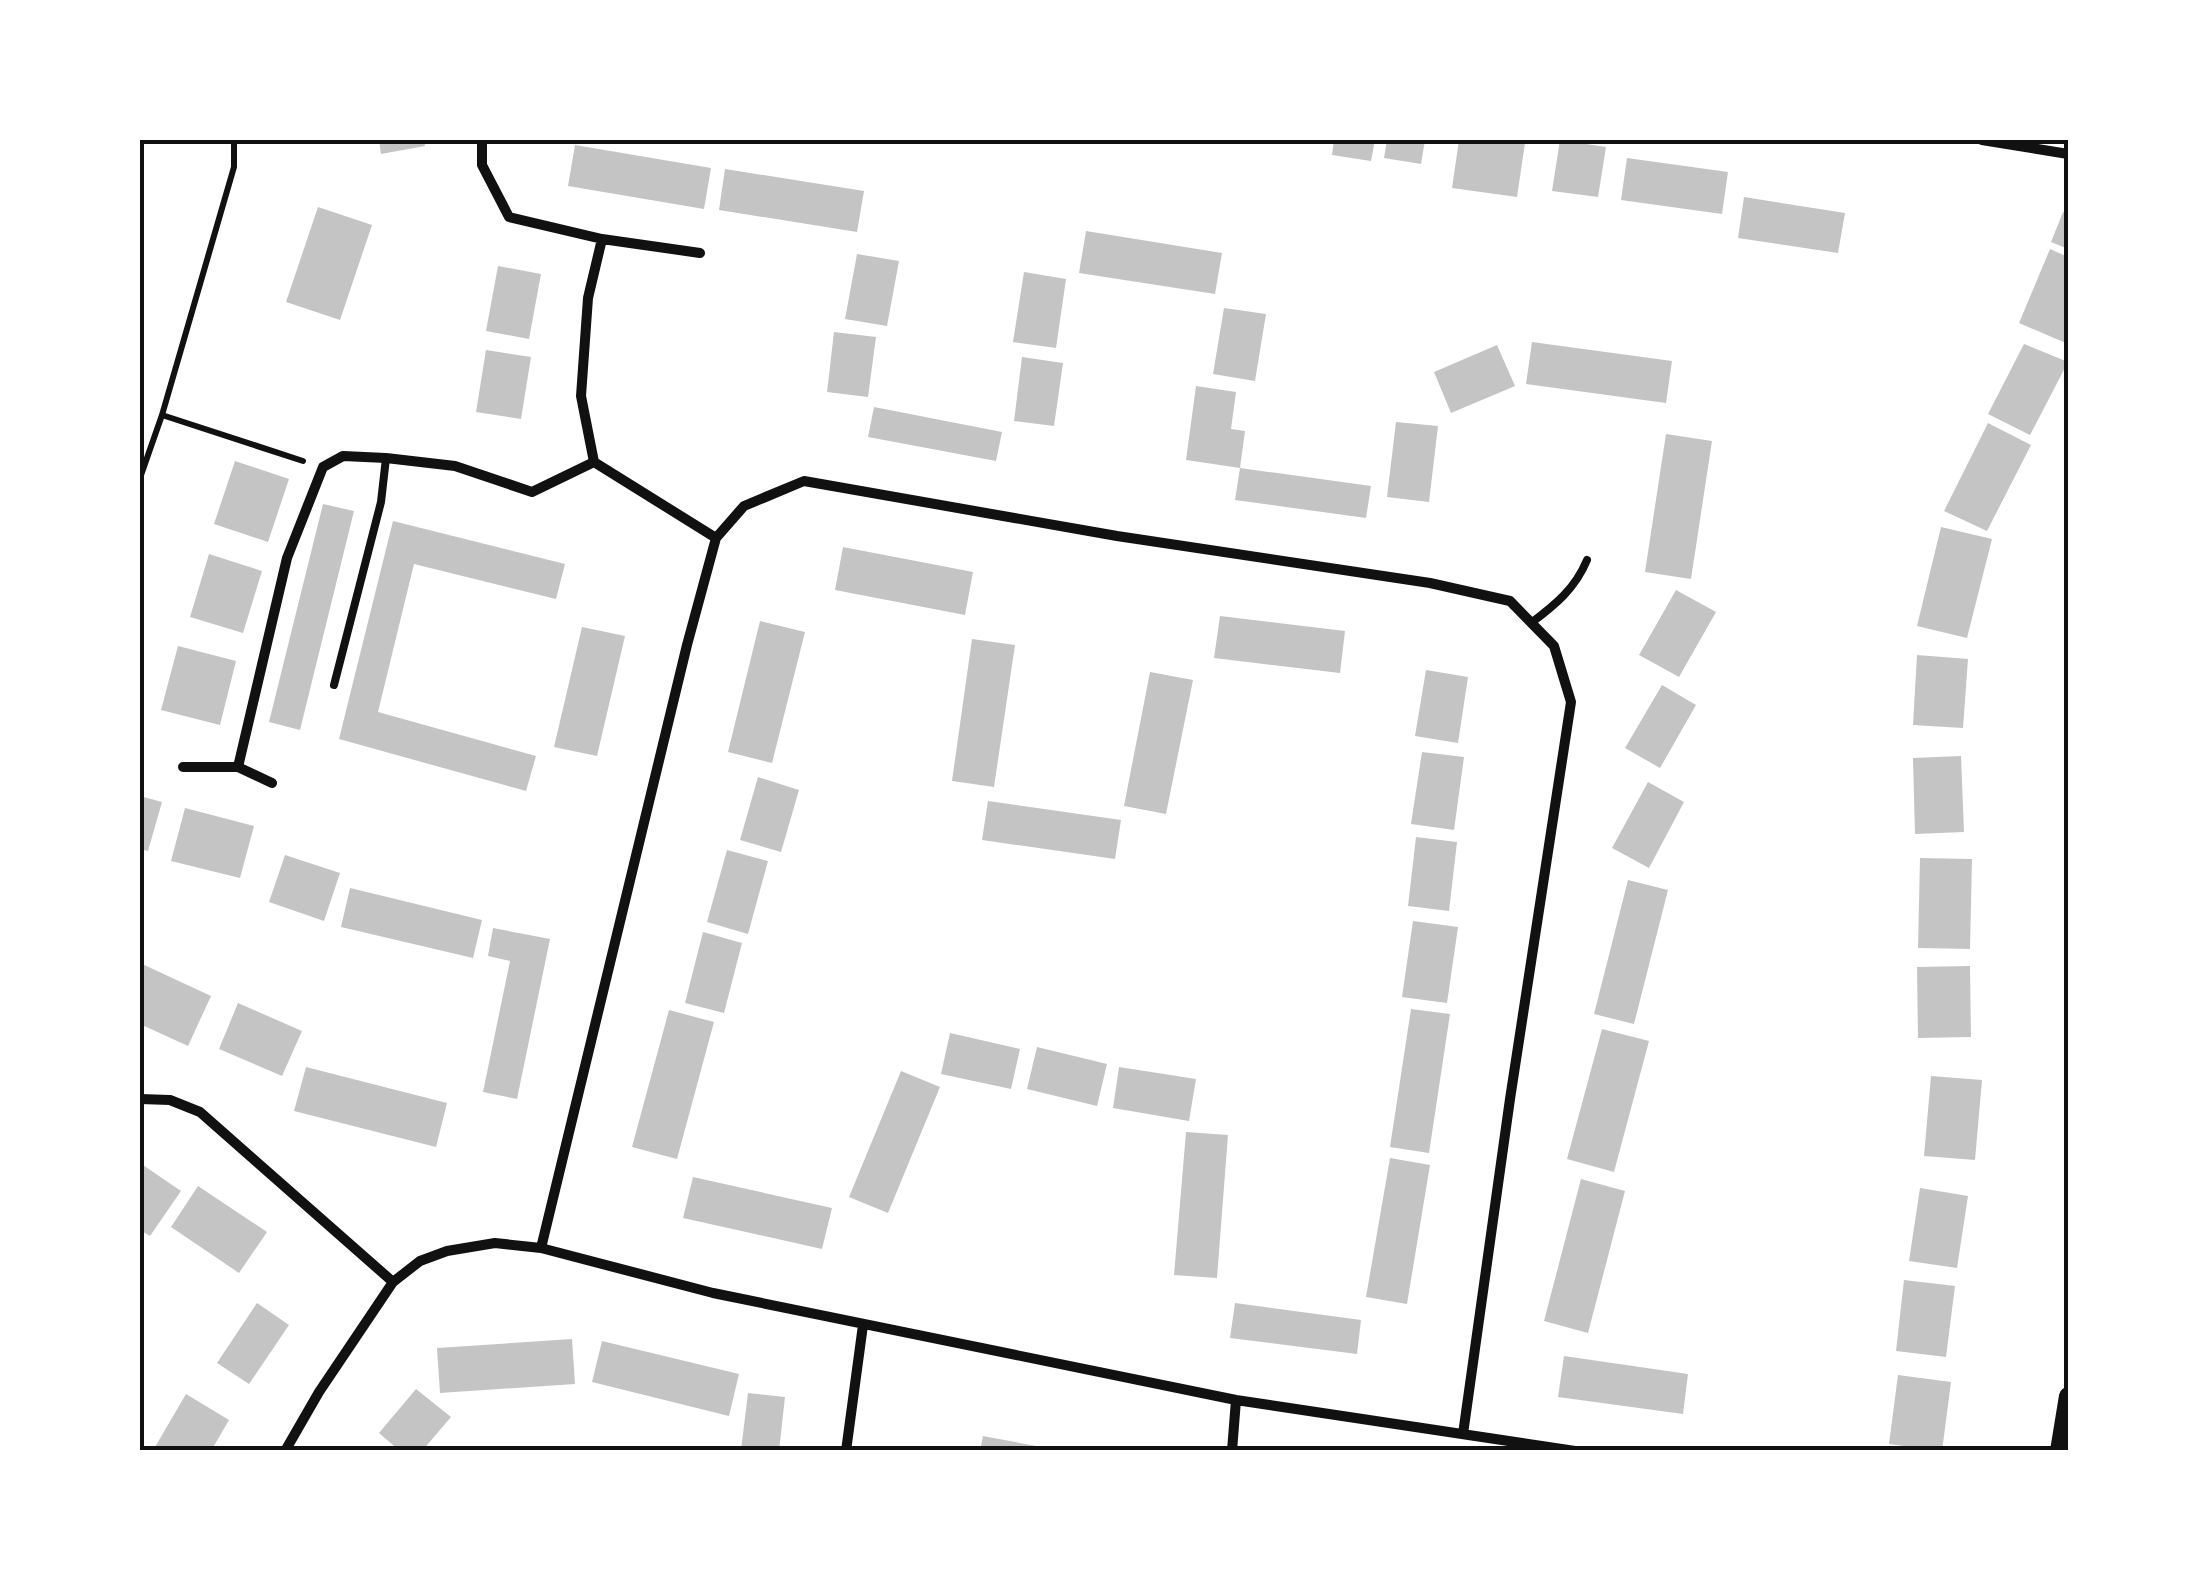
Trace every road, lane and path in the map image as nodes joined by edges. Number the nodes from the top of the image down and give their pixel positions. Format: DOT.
graph roads {
  1 [pos="234,140"];
  2 [pos="482,140"];
  3 [pos="1982,140"];
  4 [pos="2068,154"];
  5 [pos="602,239"];
  6 [pos="700,253"];
  7 [pos="162,415"];
  8 [pos="386,458"];
  9 [pos="594,462"];
  10 [pos="323,468"];
  11 [pos="140,478"];
  12 [pos="716,538"];
  13 [pos="1587,560"];
  14 [pos="1530,623"];
  15 [pos="334,685"];
  16 [pos="238,766"];
  17 [pos="183,767"];
  18 [pos="272,783"];
  19 [pos="140,1099"];
  20 [pos="542,1248"];
  21 [pos="393,1282"];
  22 [pos="863,1325"];
  23 [pos="2068,1396"];
  24 [pos="1236,1400"];
  25 [pos="1463,1434"];
  26 [pos="285,1451"];
  27 [pos="846,1451"];
  28 [pos="1232,1451"];
  29 [pos="1575,1451"];
  30 [pos="2059,1451"];
  1 -- 7 [label="path"];
  2 -- 5 [label="street"];
  3 -- 4 [label="street"];
  5 -- 6 [label="street"];
  5 -- 9 [label="street"];
  7 -- 10 [label="path"];
  7 -- 11 [label="path"];
  8 -- 9 [label="street"];
  8 -- 10 [label="street"];
  8 -- 15 [label="lane"];
  9 -- 12 [label="street"];
  10 -- 16 [label="street"];
  12 -- 14 [label="street"];
  12 -- 20 [label="street"];
  13 -- 14 [label="lane"];
  14 -- 25 [label="street"];
  16 -- 17 [label="street"];
  16 -- 18 [label="street"];
  19 -- 21 [label="street"];
  20 -- 21 [label="street"];
  20 -- 22 [label="street"];
  21 -- 26 [label="street"];
  22 -- 24 [label="street"];
  22 -- 27 [label="street"];
  23 -- 30 [label="street"];
  24 -- 25 [label="street"];
  24 -- 28 [label="street"];
  25 -- 29 [label="street"];
}
